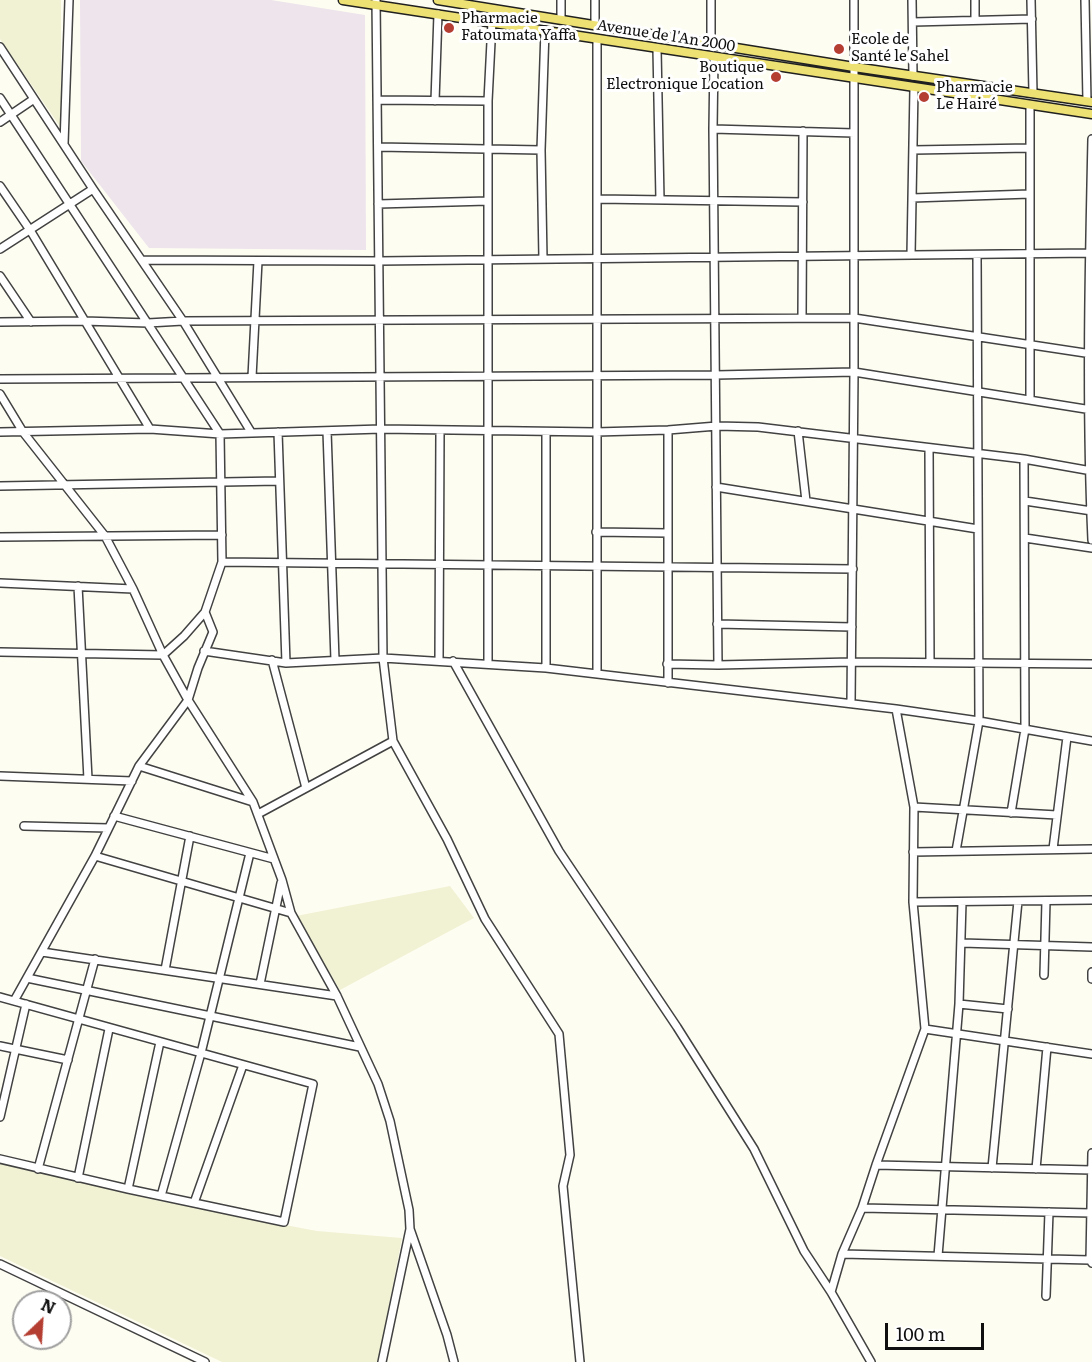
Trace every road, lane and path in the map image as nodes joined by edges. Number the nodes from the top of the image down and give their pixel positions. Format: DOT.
graph roads {
  1 [pos="69,0"];
  2 [pos="343,0"];
  3 [pos="438,0"];
  4 [pos="561,0"];
  5 [pos="595,0"];
  6 [pos="711,0"];
  7 [pos="854,0"];
  8 [pos="912,0"];
  9 [pos="975,0"];
  10 [pos="1031,0"];
  11 [pos="1085,0"];
  12 [pos="376,3"];
  13 [pos="438,14"];
  14 [pos="561,18"];
  15 [pos="1032,19"];
  16 [pos="975,20"];
  17 [pos="912,21"];
  18 [pos="492,22"];
  19 [pos="1089,23"];
  20 [pos="595,25"];
  21 [pos="545,30"];
  22 [pos="597,39"];
  23 [pos="711,43"];
  24 [pos="0,46"];
  25 [pos="657,49"];
  26 [pos="714,57"];
  27 [pos="854,67"];
  28 [pos="914,76"];
  29 [pos="855,80"];
  30 [pos="914,88"];
  31 [pos="1033,93"];
  32 [pos="0,98"];
  33 [pos="34,99"];
  34 [pos="377,100"];
  35 [pos="435,101"];
  36 [pos="488,101"];
  37 [pos="1090,102"];
  38 [pos="1030,106"];
  39 [pos="11,114"];
  40 [pos="1092,114"];
  41 [pos="0,122"];
  42 [pos="713,129"];
  43 [pos="803,132"];
  44 [pos="854,133"];
  45 [pos="1092,139"];
  46 [pos="64,144"];
  47 [pos="378,147"];
  48 [pos="1030,148"];
  49 [pos="488,149"];
  50 [pos="541,150"];
  51 [pos="913,150"];
  52 [pos="0,186"];
  53 [pos="93,189"];
  54 [pos="1030,194"];
  55 [pos="912,198"];
  56 [pos="598,199"];
  57 [pos="1091,199"];
  58 [pos="660,200"];
  59 [pos="488,201"];
  60 [pos="714,201"];
  61 [pos="803,202"];
  62 [pos="378,204"];
  63 [pos="70,205"];
  64 [pos="30,230"];
  65 [pos="0,249"];
  66 [pos="1090,253"];
  67 [pos="911,255"];
  68 [pos="977,255"];
  69 [pos="1030,255"];
  70 [pos="802,256"];
  71 [pos="854,256"];
  72 [pos="715,257"];
  73 [pos="543,259"];
  74 [pos="597,259"];
  75 [pos="143,260"];
  76 [pos="488,260"];
  77 [pos="258,261"];
  78 [pos="379,261"];
  79 [pos="0,276"];
  80 [pos="715,318"];
  81 [pos="802,318"];
  82 [pos="854,318"];
  83 [pos="487,319"];
  84 [pos="597,319"];
  85 [pos="380,320"];
  86 [pos="84,321"];
  87 [pos="183,321"];
  88 [pos="256,321"];
  89 [pos="0,322"];
  90 [pos="31,322"];
  91 [pos="148,323"];
  92 [pos="977,336"];
  93 [pos="1030,344"];
  94 [pos="1090,353"];
  95 [pos="854,372"];
  96 [pos="716,375"];
  97 [pos="597,376"];
  98 [pos="216,377"];
  99 [pos="252,377"];
  100 [pos="381,377"];
  101 [pos="488,377"];
  102 [pos="0,379"];
  103 [pos="118,379"];
  104 [pos="184,379"];
  105 [pos="978,390"];
  106 [pos="0,394"];
  107 [pos="1030,399"];
  108 [pos="1090,409"];
  109 [pos="717,426"];
  110 [pos="150,429"];
  111 [pos="381,429"];
  112 [pos="327,430"];
  113 [pos="668,430"];
  114 [pos="440,431"];
  115 [pos="487,431"];
  116 [pos="798,431"];
  117 [pos="0,432"];
  118 [pos="23,432"];
  119 [pos="251,432"];
  120 [pos="278,432"];
  121 [pos="546,432"];
  122 [pos="596,432"];
  123 [pos="220,434"];
  124 [pos="853,438"];
  125 [pos="929,448"];
  126 [pos="978,454"];
  127 [pos="1024,459"];
  128 [pos="1091,470"];
  129 [pos="279,481"];
  130 [pos="222,482"];
  131 [pos="66,484"];
  132 [pos="0,486"];
  133 [pos="716,487"];
  134 [pos="806,501"];
  135 [pos="1024,501"];
  136 [pos="853,508"];
  137 [pos="1091,511"];
  138 [pos="930,520"];
  139 [pos="978,528"];
  140 [pos="596,532"];
  141 [pos="668,533"];
  142 [pos="222,535"];
  143 [pos="105,536"];
  144 [pos="0,537"];
  145 [pos="1024,538"];
  146 [pos="1092,540"];
  147 [pos="1092,548"];
  148 [pos="222,562"];
  149 [pos="282,563"];
  150 [pos="332,564"];
  151 [pos="382,564"];
  152 [pos="440,565"];
  153 [pos="488,565"];
  154 [pos="547,566"];
  155 [pos="596,566"];
  156 [pos="669,567"];
  157 [pos="717,568"];
  158 [pos="853,569"];
  159 [pos="0,583"];
  160 [pos="78,586"];
  161 [pos="134,589"];
  162 [pos="205,612"];
  163 [pos="717,624"];
  164 [pos="852,627"];
  165 [pos="204,651"];
  166 [pos="0,652"];
  167 [pos="81,655"];
  168 [pos="163,655"];
  169 [pos="383,657"];
  170 [pos="272,660"];
  171 [pos="335,660"];
  172 [pos="439,661"];
  173 [pos="453,662"];
  174 [pos="852,662"];
  175 [pos="930,662"];
  176 [pos="286,663"];
  177 [pos="488,663"];
  178 [pos="979,663"];
  179 [pos="1025,663"];
  180 [pos="667,664"];
  181 [pos="1092,664"];
  182 [pos="718,665"];
  183 [pos="546,668"];
  184 [pos="597,674"];
  185 [pos="668,683"];
  186 [pos="188,700"];
  187 [pos="851,704"];
  188 [pos="896,709"];
  189 [pos="979,721"];
  190 [pos="1025,729"];
  191 [pos="1067,737"];
  192 [pos="393,741"];
  193 [pos="1092,741"];
  194 [pos="140,766"];
  195 [pos="0,776"];
  196 [pos="88,779"];
  197 [pos="132,781"];
  198 [pos="306,788"];
  199 [pos="253,802"];
  200 [pos="914,807"];
  201 [pos="963,810"];
  202 [pos="1011,813"];
  203 [pos="258,814"];
  204 [pos="1058,815"];
  205 [pos="114,816"];
  206 [pos="24,826"];
  207 [pos="108,828"];
  208 [pos="190,836"];
  209 [pos="1053,849"];
  210 [pos="1092,849"];
  211 [pos="956,851"];
  212 [pos="914,852"];
  213 [pos="250,853"];
  214 [pos="94,856"];
  215 [pos="274,859"];
  216 [pos="282,880"];
  217 [pos="182,881"];
  218 [pos="239,898"];
  219 [pos="1092,900"];
  220 [pos="1018,901"];
  221 [pos="1046,901"];
  222 [pos="913,902"];
  223 [pos="962,902"];
  224 [pos="276,909"];
  225 [pos="291,913"];
  226 [pos="962,943"];
  227 [pos="1014,945"];
  228 [pos="1044,946"];
  229 [pos="1092,946"];
  230 [pos="42,951"];
  231 [pos="95,959"];
  232 [pos="165,970"];
  233 [pos="1092,972"];
  234 [pos="1044,975"];
  235 [pos="27,978"];
  236 [pos="220,978"];
  237 [pos="1092,979"];
  238 [pos="261,984"];
  239 [pos="86,990"];
  240 [pos="338,996"];
  241 [pos="0,997"];
  242 [pos="14,1001"];
  243 [pos="26,1004"];
  244 [pos="959,1004"];
  245 [pos="1008,1009"];
  246 [pos="210,1016"];
  247 [pos="79,1019"];
  248 [pos="109,1029"];
  249 [pos="925,1029"];
  250 [pos="955,1033"];
  251 [pos="1005,1040"];
  252 [pos="160,1042"];
  253 [pos="0,1046"];
  254 [pos="360,1047"];
  255 [pos="1047,1047"];
  256 [pos="15,1049"];
  257 [pos="201,1053"];
  258 [pos="1092,1054"];
  259 [pos="68,1060"];
  260 [pos="243,1065"];
  261 [pos="0,1117"];
  262 [pos="1092,1153"];
  263 [pos="0,1159"];
  264 [pos="876,1165"];
  265 [pos="945,1167"];
  266 [pos="992,1168"];
  267 [pos="38,1169"];
  268 [pos="1036,1169"];
  269 [pos="1092,1170"];
  270 [pos="78,1178"];
  271 [pos="128,1189"];
  272 [pos="161,1196"];
  273 [pos="195,1203"];
  274 [pos="862,1208"];
  275 [pos="942,1210"];
  276 [pos="1049,1212"];
  277 [pos="1091,1213"];
  278 [pos="410,1229"];
  279 [pos="842,1254"];
  280 [pos="938,1256"];
  281 [pos="1047,1259"];
  282 [pos="1091,1261"];
  283 [pos="0,1264"];
  284 [pos="831,1292"];
  285 [pos="1046,1296"];
  286 [pos="205,1362"];
  287 [pos="382,1362"];
  288 [pos="454,1362"];
  289 [pos="580,1362"];
  290 [pos="871,1362"];
  1 -- 46 [label="street"];
  2 -- 12 [label="main road, Avenue de l'An 2000"];
  3 -- 14 [label="main road, Avenue de l'An 2000"];
  4 -- 14 [label="street"];
  5 -- 20 [label="street"];
  6 -- 23 [label="street"];
  7 -- 27 [label="street"];
  8 -- 17 [label="street"];
  9 -- 16 [label="street"];
  10 -- 15 [label="street"];
  11 -- 19 [label="street"];
  12 -- 13 [label="main road, Avenue de l'An 2000"];
  12 -- 34 [label="street"];
  13 -- 18 [label="main road, Avenue de l'An 2000"];
  13 -- 35 [label="street"];
  14 -- 20 [label="main road, Avenue de l'An 2000"];
  15 -- 16 [label="street"];
  15 -- 31 [label="street"];
  16 -- 17 [label="street"];
  17 -- 28 [label="street"];
  18 -- 21 [label="main road, Avenue de l'An 2000"];
  18 -- 36 [label="street"];
  19 -- 37 [label="street"];
  20 -- 23 [label="main road, Avenue de l'An 2000"];
  21 -- 22 [label="main road, Avenue de l'An 2000"];
  21 -- 50 [label="street"];
  22 -- 25 [label="main road, Avenue de l'An 2000"];
  22 -- 56 [label="street"];
  23 -- 27 [label="main road, Avenue de l'An 2000"];
  24 -- 33 [label="street"];
  25 -- 26 [label="main road, Avenue de l'An 2000"];
  25 -- 58 [label="street"];
  26 -- 29 [label="main road, Avenue de l'An 2000"];
  26 -- 42 [label="street"];
  27 -- 28 [label="main road, Avenue de l'An 2000"];
  27 -- 29 [label="street"];
  28 -- 31 [label="main road, Avenue de l'An 2000"];
  29 -- 30 [label="main road, Avenue de l'An 2000"];
  29 -- 44 [label="street"];
  30 -- 38 [label="main road, Avenue de l'An 2000"];
  30 -- 51 [label="street"];
  31 -- 37 [label="main road, Avenue de l'An 2000"];
  32 -- 39 [label="street"];
  33 -- 39 [label="street"];
  33 -- 46 [label="street"];
  34 -- 35 [label="street"];
  34 -- 47 [label="street"];
  35 -- 36 [label="street"];
  36 -- 49 [label="street"];
  38 -- 40 [label="main road, Avenue de l'An 2000"];
  38 -- 48 [label="street"];
  39 -- 41 [label="street"];
  39 -- 63 [label="street"];
  42 -- 43 [label="street"];
  42 -- 60 [label="street"];
  43 -- 44 [label="street"];
  43 -- 61 [label="street"];
  44 -- 71 [label="street"];
  45 -- 57 [label="street"];
  46 -- 53 [label="street"];
  47 -- 49 [label="street"];
  47 -- 62 [label="street"];
  48 -- 51 [label="street"];
  48 -- 54 [label="street"];
  49 -- 50 [label="street"];
  49 -- 59 [label="street"];
  50 -- 73 [label="street"];
  51 -- 55 [label="street"];
  52 -- 64 [label="street"];
  53 -- 63 [label="street"];
  53 -- 75 [label="street"];
  54 -- 55 [label="street"];
  54 -- 69 [label="street"];
  55 -- 67 [label="street"];
  56 -- 58 [label="street"];
  56 -- 74 [label="street"];
  57 -- 66 [label="street"];
  58 -- 60 [label="street"];
  59 -- 62 [label="street"];
  59 -- 76 [label="street"];
  60 -- 61 [label="street"];
  60 -- 72 [label="street"];
  61 -- 70 [label="street"];
  62 -- 78 [label="street"];
  63 -- 64 [label="street"];
  63 -- 91 [label="street"];
  64 -- 65 [label="street"];
  64 -- 86 [label="street"];
  66 -- 69 [label="street"];
  66 -- 94 [label="street"];
  67 -- 68 [label="street"];
  67 -- 71 [label="street"];
  68 -- 69 [label="street"];
  68 -- 92 [label="street"];
  69 -- 93 [label="street"];
  70 -- 71 [label="street"];
  70 -- 72 [label="street"];
  70 -- 81 [label="street"];
  71 -- 82 [label="street"];
  72 -- 74 [label="street"];
  72 -- 80 [label="street"];
  73 -- 74 [label="street"];
  73 -- 76 [label="street"];
  74 -- 84 [label="street"];
  75 -- 77 [label="street"];
  75 -- 87 [label="street"];
  76 -- 78 [label="street"];
  76 -- 83 [label="street"];
  77 -- 78 [label="street"];
  77 -- 88 [label="street"];
  78 -- 85 [label="street"];
  79 -- 90 [label="street"];
  80 -- 81 [label="street"];
  80 -- 84 [label="street"];
  80 -- 96 [label="street"];
  81 -- 82 [label="street"];
  82 -- 92 [label="street"];
  82 -- 95 [label="street"];
  83 -- 84 [label="street"];
  83 -- 85 [label="street"];
  83 -- 101 [label="street"];
  84 -- 97 [label="street"];
  85 -- 88 [label="street"];
  85 -- 100 [label="street"];
  86 -- 90 [label="street"];
  86 -- 91 [label="street"];
  86 -- 103 [label="street"];
  87 -- 88 [label="street"];
  87 -- 91 [label="street"];
  87 -- 98 [label="street"];
  88 -- 99 [label="street"];
  89 -- 90 [label="street"];
  91 -- 104 [label="street"];
  92 -- 93 [label="street"];
  92 -- 105 [label="street"];
  93 -- 94 [label="street"];
  93 -- 107 [label="street"];
  94 -- 108 [label="street"];
  95 -- 96 [label="street"];
  95 -- 105 [label="street"];
  95 -- 124 [label="street"];
  96 -- 97 [label="street"];
  96 -- 109 [label="street"];
  97 -- 101 [label="street"];
  97 -- 122 [label="street"];
  98 -- 99 [label="street"];
  98 -- 104 [label="street"];
  98 -- 119 [label="street"];
  99 -- 100 [label="street"];
  100 -- 101 [label="street"];
  100 -- 111 [label="street"];
  101 -- 115 [label="street"];
  102 -- 103 [label="street"];
  103 -- 104 [label="street"];
  103 -- 110 [label="street"];
  104 -- 123 [label="street"];
  105 -- 107 [label="street"];
  105 -- 126 [label="street"];
  106 -- 118 [label="street"];
  107 -- 108 [label="street"];
  108 -- 128 [label="street"];
  109 -- 113 [label="street"];
  109 -- 116 [label="street"];
  109 -- 133 [label="street"];
  110 -- 118 [label="street"];
  110 -- 123 [label="street"];
  111 -- 112 [label="street"];
  111 -- 114 [label="street"];
  111 -- 151 [label="street"];
  112 -- 120 [label="street"];
  112 -- 150 [label="street"];
  113 -- 122 [label="street"];
  113 -- 141 [label="street"];
  114 -- 115 [label="street"];
  114 -- 152 [label="street"];
  115 -- 121 [label="street"];
  115 -- 153 [label="street"];
  116 -- 124 [label="street"];
  116 -- 134 [label="street"];
  117 -- 118 [label="street"];
  118 -- 131 [label="street"];
  119 -- 120 [label="street"];
  119 -- 123 [label="street"];
  120 -- 129 [label="street"];
  121 -- 122 [label="street"];
  121 -- 154 [label="street"];
  122 -- 140 [label="street"];
  123 -- 130 [label="street"];
  124 -- 125 [label="street"];
  124 -- 136 [label="street"];
  125 -- 126 [label="street"];
  125 -- 138 [label="street"];
  126 -- 127 [label="street"];
  126 -- 139 [label="street"];
  127 -- 128 [label="street"];
  127 -- 135 [label="street"];
  128 -- 137 [label="street"];
  129 -- 130 [label="street"];
  129 -- 149 [label="street"];
  130 -- 131 [label="street"];
  130 -- 142 [label="street"];
  131 -- 132 [label="street"];
  131 -- 143 [label="street"];
  133 -- 134 [label="street"];
  133 -- 157 [label="street"];
  134 -- 136 [label="street"];
  135 -- 137 [label="street"];
  135 -- 145 [label="street"];
  136 -- 138 [label="street"];
  136 -- 158 [label="street"];
  137 -- 146 [label="street"];
  138 -- 139 [label="street"];
  138 -- 175 [label="street"];
  139 -- 178 [label="street"];
  140 -- 141 [label="street"];
  140 -- 155 [label="street"];
  141 -- 156 [label="street"];
  142 -- 143 [label="street"];
  142 -- 148 [label="street"];
  143 -- 144 [label="street"];
  143 -- 161 [label="street"];
  145 -- 147 [label="street"];
  145 -- 179 [label="street"];
  148 -- 149 [label="street"];
  148 -- 162 [label="street"];
  149 -- 150 [label="street"];
  149 -- 176 [label="street"];
  150 -- 151 [label="street"];
  150 -- 171 [label="street"];
  151 -- 152 [label="street"];
  151 -- 169 [label="street"];
  152 -- 153 [label="street"];
  152 -- 172 [label="street"];
  153 -- 154 [label="street"];
  153 -- 177 [label="street"];
  154 -- 155 [label="street"];
  154 -- 183 [label="street"];
  155 -- 156 [label="street"];
  155 -- 184 [label="street"];
  156 -- 157 [label="street"];
  156 -- 180 [label="street"];
  157 -- 158 [label="street"];
  157 -- 163 [label="street"];
  158 -- 164 [label="street"];
  159 -- 160 [label="street"];
  160 -- 161 [label="street"];
  160 -- 167 [label="street"];
  161 -- 168 [label="street"];
  162 -- 165 [label="street"];
  162 -- 168 [label="street"];
  163 -- 164 [label="street"];
  163 -- 182 [label="street"];
  164 -- 174 [label="street"];
  165 -- 170 [label="street"];
  165 -- 186 [label="street"];
  166 -- 167 [label="street"];
  167 -- 168 [label="street"];
  167 -- 196 [label="street"];
  168 -- 186 [label="street"];
  169 -- 171 [label="street"];
  169 -- 172 [label="street"];
  169 -- 192 [label="street"];
  170 -- 176 [label="street"];
  170 -- 198 [label="street"];
  171 -- 176 [label="street"];
  172 -- 173 [label="street"];
  173 -- 177 [label="street"];
  173 -- 284 [label="street"];
  174 -- 175 [label="street"];
  174 -- 182 [label="street"];
  174 -- 187 [label="street"];
  175 -- 178 [label="street"];
  177 -- 183 [label="street"];
  178 -- 179 [label="street"];
  178 -- 189 [label="street"];
  179 -- 181 [label="street"];
  179 -- 190 [label="street"];
  180 -- 182 [label="street"];
  180 -- 185 [label="street"];
  183 -- 184 [label="street"];
  184 -- 185 [label="street"];
  185 -- 187 [label="street"];
  186 -- 194 [label="street"];
  186 -- 199 [label="street"];
  187 -- 188 [label="street"];
  188 -- 189 [label="street"];
  188 -- 200 [label="street"];
  189 -- 190 [label="street"];
  189 -- 201 [label="street"];
  190 -- 191 [label="street"];
  190 -- 202 [label="street"];
  191 -- 193 [label="street"];
  191 -- 204 [label="street"];
  192 -- 198 [label="street"];
  192 -- 289 [label="street"];
  194 -- 197 [label="street"];
  194 -- 199 [label="street"];
  195 -- 196 [label="street"];
  196 -- 197 [label="street"];
  197 -- 205 [label="street"];
  198 -- 203 [label="street"];
  199 -- 203 [label="street"];
  200 -- 201 [label="street"];
  200 -- 212 [label="street"];
  201 -- 202 [label="street"];
  201 -- 211 [label="street"];
  202 -- 204 [label="street"];
  203 -- 215 [label="street"];
  204 -- 209 [label="street"];
  205 -- 207 [label="street"];
  205 -- 208 [label="street"];
  206 -- 207 [label="street"];
  207 -- 214 [label="street"];
  208 -- 213 [label="street"];
  208 -- 217 [label="street"];
  209 -- 210 [label="street"];
  209 -- 211 [label="street"];
  211 -- 212 [label="street"];
  212 -- 222 [label="street"];
  213 -- 215 [label="street"];
  213 -- 218 [label="street"];
  214 -- 217 [label="street"];
  214 -- 230 [label="street"];
  215 -- 216 [label="street"];
  216 -- 224 [label="street"];
  216 -- 225 [label="street"];
  217 -- 218 [label="street"];
  217 -- 232 [label="street"];
  218 -- 224 [label="street"];
  218 -- 236 [label="street"];
  219 -- 221 [label="street"];
  220 -- 221 [label="street"];
  220 -- 223 [label="street"];
  220 -- 227 [label="street"];
  221 -- 228 [label="street"];
  222 -- 223 [label="street"];
  222 -- 249 [label="street"];
  223 -- 226 [label="street"];
  224 -- 225 [label="street"];
  224 -- 238 [label="street"];
  225 -- 240 [label="street"];
  226 -- 227 [label="street"];
  226 -- 244 [label="street"];
  227 -- 228 [label="street"];
  227 -- 245 [label="street"];
  228 -- 229 [label="street"];
  228 -- 234 [label="street"];
  230 -- 231 [label="street"];
  230 -- 235 [label="street"];
  231 -- 232 [label="street"];
  231 -- 239 [label="street"];
  232 -- 236 [label="street"];
  233 -- 237 [label="street"];
  235 -- 239 [label="street"];
  235 -- 242 [label="street"];
  236 -- 238 [label="street"];
  236 -- 246 [label="street"];
  238 -- 240 [label="street"];
  239 -- 246 [label="street"];
  239 -- 247 [label="street"];
  240 -- 254 [label="street"];
  241 -- 242 [label="street"];
  242 -- 243 [label="street"];
  243 -- 247 [label="street"];
  243 -- 256 [label="street"];
  244 -- 245 [label="street"];
  244 -- 250 [label="street"];
  245 -- 251 [label="street"];
  246 -- 254 [label="street"];
  246 -- 257 [label="street"];
  247 -- 248 [label="street"];
  247 -- 259 [label="street"];
  248 -- 252 [label="street"];
  248 -- 270 [label="street"];
  249 -- 250 [label="street"];
  249 -- 264 [label="street"];
  250 -- 251 [label="street"];
  250 -- 265 [label="street"];
  251 -- 255 [label="street"];
  251 -- 266 [label="street"];
  252 -- 257 [label="street"];
  252 -- 271 [label="street"];
  253 -- 256 [label="street"];
  254 -- 278 [label="street"];
  255 -- 258 [label="street"];
  255 -- 268 [label="street"];
  256 -- 259 [label="street"];
  256 -- 261 [label="street"];
  257 -- 260 [label="street"];
  257 -- 272 [label="street"];
  259 -- 267 [label="street"];
  260 -- 273 [label="street"];
  260 -- 273 [label="street"];
  262 -- 269 [label="street"];
  263 -- 267 [label="street"];
  264 -- 265 [label="street"];
  264 -- 274 [label="street"];
  265 -- 266 [label="street"];
  265 -- 275 [label="street"];
  266 -- 268 [label="street"];
  267 -- 270 [label="street"];
  268 -- 269 [label="street"];
  269 -- 277 [label="street"];
  270 -- 271 [label="street"];
  271 -- 272 [label="street"];
  272 -- 273 [label="street"];
  274 -- 275 [label="street"];
  274 -- 279 [label="street"];
  275 -- 276 [label="street"];
  275 -- 280 [label="street"];
  276 -- 277 [label="street"];
  276 -- 281 [label="street"];
  277 -- 282 [label="street"];
  278 -- 287 [label="street"];
  278 -- 288 [label="street"];
  279 -- 280 [label="street"];
  279 -- 284 [label="street"];
  280 -- 281 [label="street"];
  281 -- 282 [label="street"];
  281 -- 285 [label="street"];
  283 -- 286 [label="street"];
  284 -- 290 [label="street"];
}
